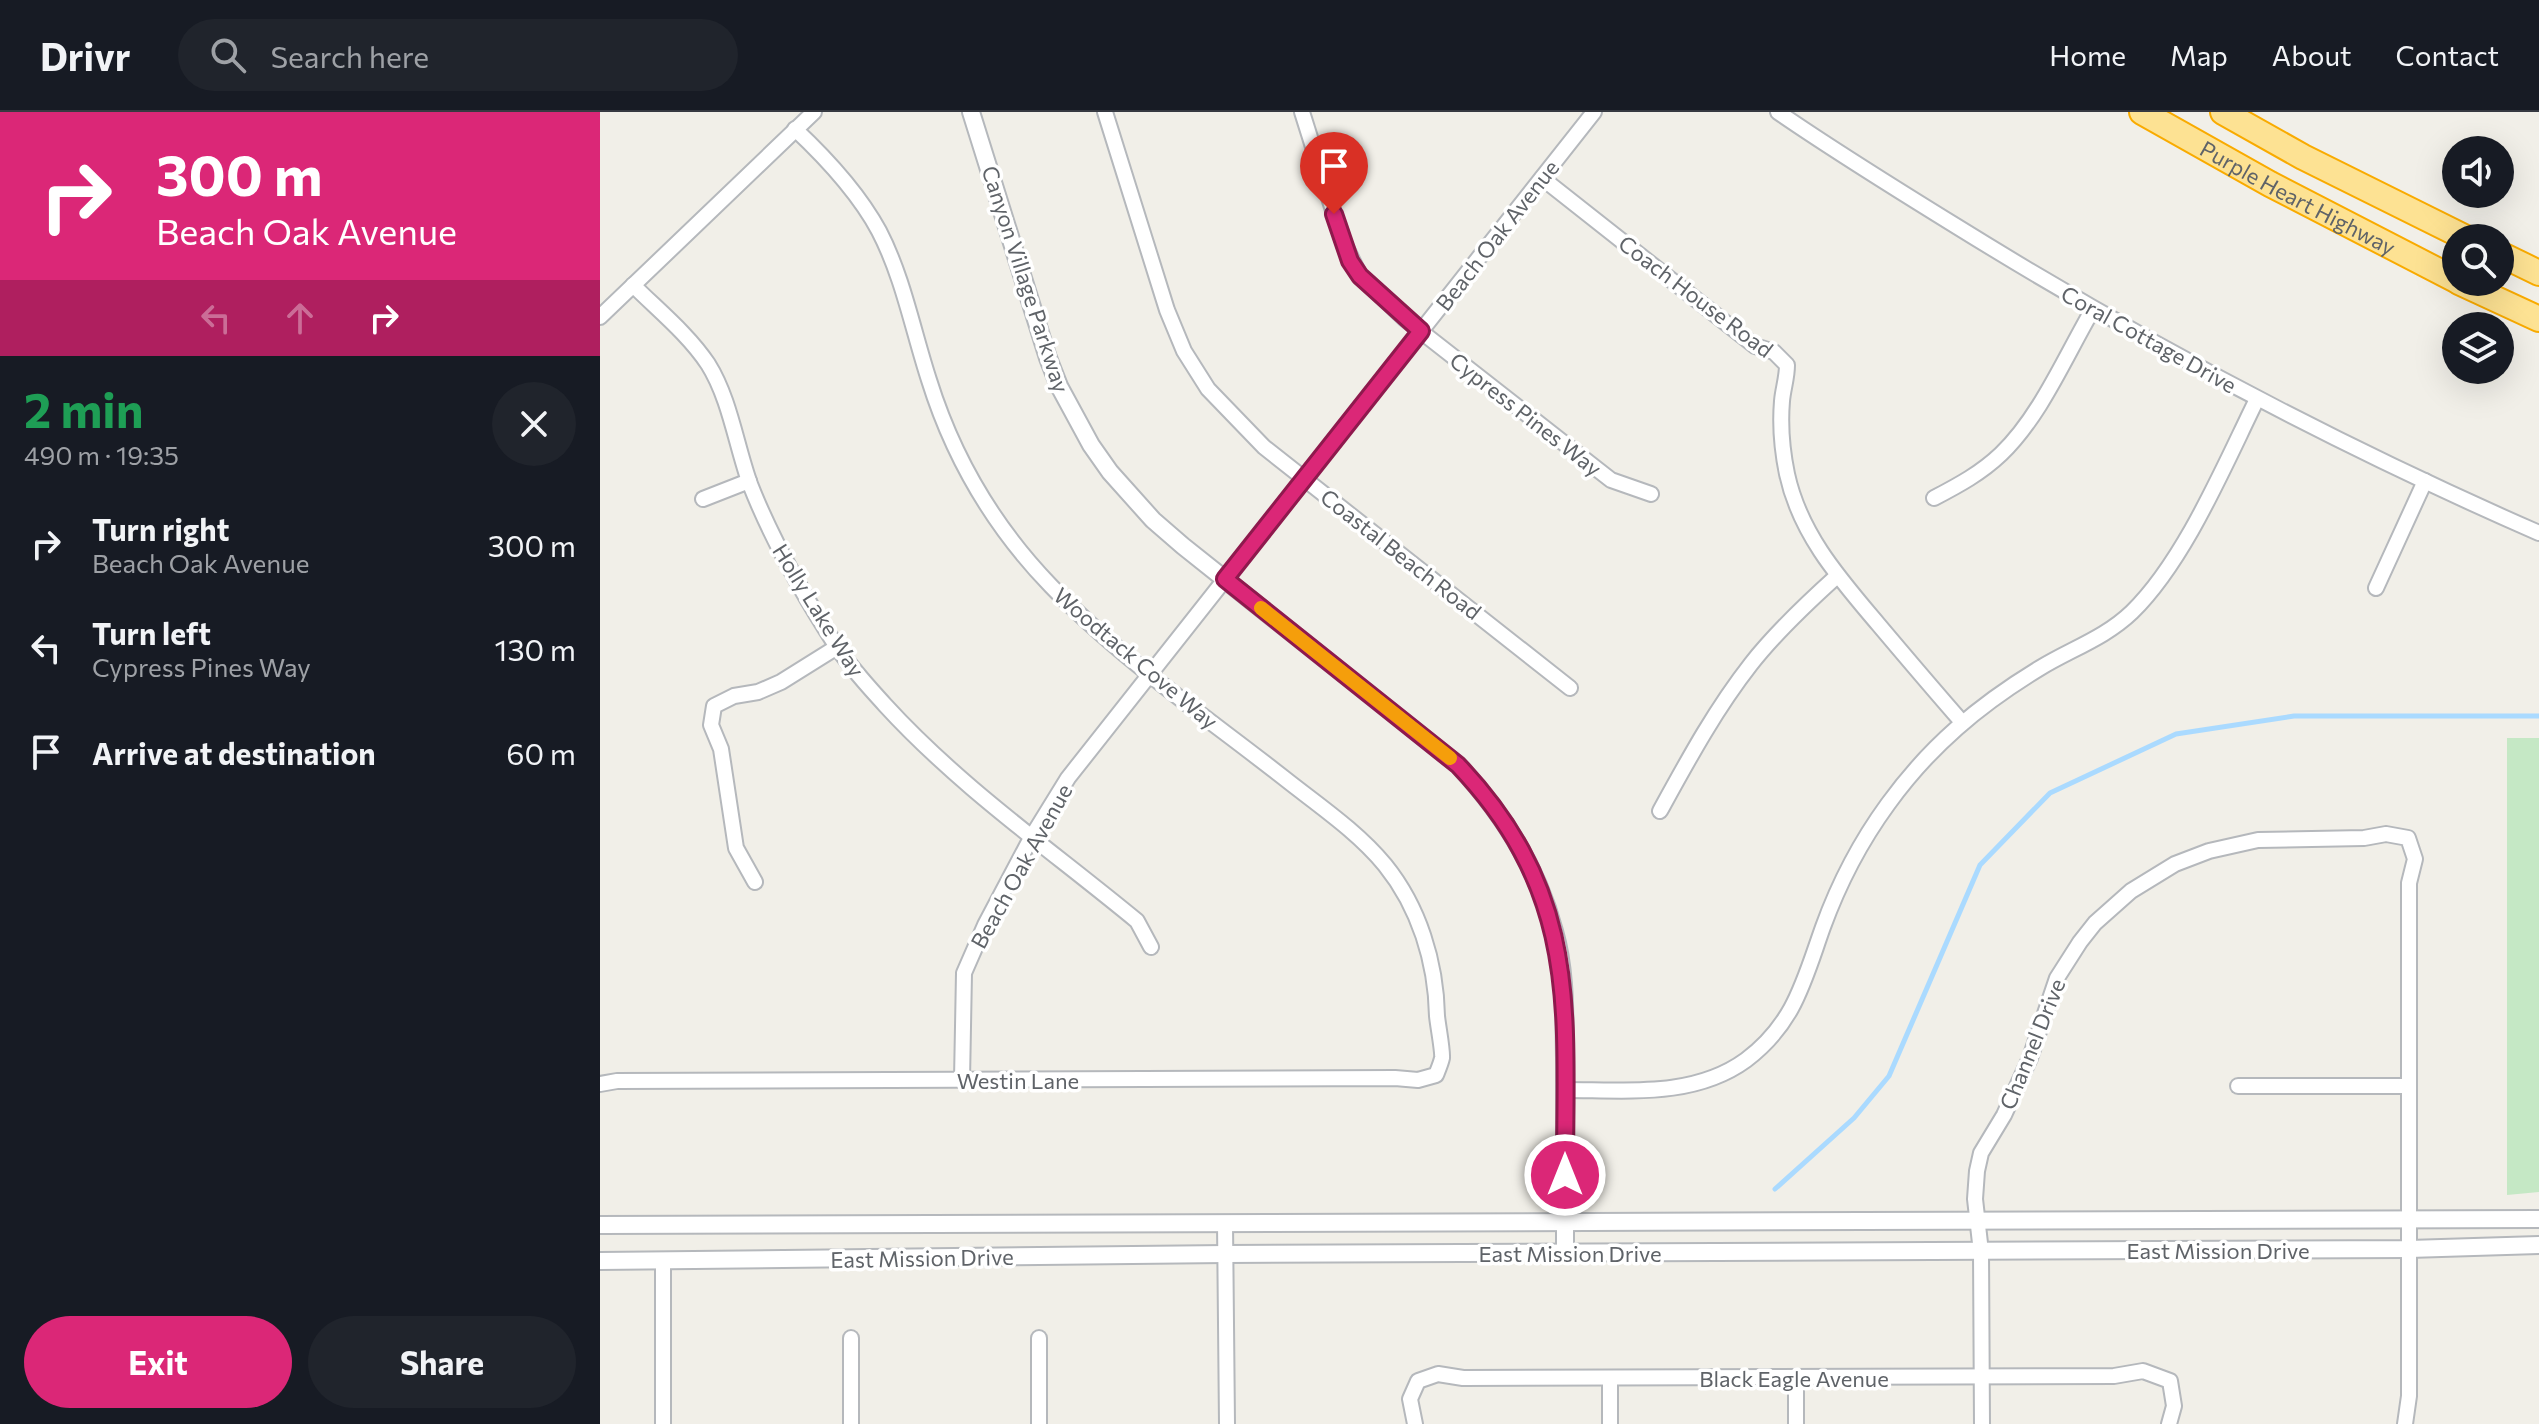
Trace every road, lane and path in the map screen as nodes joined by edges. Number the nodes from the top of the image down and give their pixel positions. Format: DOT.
graph roads {
  1 [pos="814,112"];
  2 [pos="971,112"];
  3 [pos="1105,112"];
  4 [pos="1302,112"];
  5 [pos="1594,112"];
  6 [pos="1778,112"];
  7 [pos="2142,112"];
  8 [pos="2223,112"];
  9 [pos="795,129"];
  10 [pos="1542,178"];
  11 [pos="2442,226"];
  12 [pos="2514,261"];
  13 [pos="2442,273"];
  14 [pos="2539,273"];
  15 [pos="633,285"];
  16 [pos="2490,296"];
  17 [pos="2093,309"];
  18 [pos="600,317"];
  19 [pos="2539,319"];
  20 [pos="1421,331"];
  21 [pos="2257,399"];
  22 [pos="1304,477"];
  23 [pos="749,481"];
  24 [pos="2425,481"];
  25 [pos="1651,494"];
  26 [pos="1934,498"];
  27 [pos="703,499"];
  28 [pos="2539,533"];
  29 [pos="1837,576"];
  30 [pos="1225,579"];
  31 [pos="2376,588"];
  32 [pos="837,647"];
  33 [pos="1150,673"];
  34 [pos="1570,688"];
  35 [pos="1961,721"];
  36 [pos="1660,811"];
  37 [pos="1031,838"];
  38 [pos="755,882"];
  39 [pos="1151,947"];
  40 [pos="1436,1075"];
  41 [pos="962,1080"];
  42 [pos="600,1084"];
  43 [pos="2238,1086"];
  44 [pos="2409,1086"];
  45 [pos="1565,1090"];
  46 [pos="2409,1218"];
  47 [pos="1977,1219"];
  48 [pos="2539,1219"];
  49 [pos="1565,1222"];
  50 [pos="1225,1223"];
  51 [pos="600,1225"];
  52 [pos="2539,1245"];
  53 [pos="2409,1249"];
  54 [pos="1565,1252"];
  55 [pos="1981,1252"];
  56 [pos="1226,1254"];
  57 [pos="600,1261"];
  58 [pos="663,1261"];
  59 [pos="851,1338"];
  60 [pos="1039,1338"];
  61 [pos="1982,1377"];
  62 [pos="1796,1378"];
  63 [pos="1610,1379"];
  64 [pos="663,1424"];
  65 [pos="851,1424"];
  66 [pos="1039,1424"];
  67 [pos="1227,1424"];
  68 [pos="1415,1424"];
  69 [pos="1610,1424"];
  70 [pos="1796,1424"];
  71 [pos="1982,1424"];
  72 [pos="2169,1424"];
  73 [pos="2405,1424"];
  1 -- 9 [label="street"];
  2 -- 30 [label="street, Canyon Village Parkway"];
  3 -- 22 [label="street, Coastal Beach Road"];
  4 -- 20 [label="street, Cypress Pines Way"];
  5 -- 10 [label="street, Beach Oak Avenue"];
  6 -- 17 [label="street, Coral Cottage Drive"];
  7 -- 13 [label="highway, Purple Heart Highway"];
  8 -- 11 [label="highway, Purple Heart Highway"];
  9 -- 15 [label="street"];
  9 -- 33 [label="street, Woodtack Cove Way"];
  10 -- 20 [label="street, Beach Oak Avenue"];
  10 -- 29 [label="street, Coach House Road"];
  12 -- 14 [label="highway"];
  15 -- 18 [label="street"];
  15 -- 23 [label="street, Holly Lake Way"];
  16 -- 19 [label="highway, Purple Heart Highway"];
  17 -- 21 [label="street, Coral Cottage Drive"];
  17 -- 26 [label="street"];
  20 -- 22 [label="street, Beach Oak Avenue"];
  20 -- 25 [label="street, Cypress Pines Way"];
  21 -- 24 [label="street, Coral Cottage Drive"];
  21 -- 35 [label="street"];
  22 -- 30 [label="street, Beach Oak Avenue"];
  22 -- 34 [label="street, Coastal Beach Road"];
  23 -- 27 [label="street"];
  23 -- 32 [label="street, Holly Lake Way"];
  24 -- 28 [label="street, Coral Cottage Drive"];
  24 -- 31 [label="street"];
  29 -- 35 [label="street, Coach House Road"];
  29 -- 36 [label="street"];
  30 -- 33 [label="street, Beach Oak Avenue"];
  30 -- 45 [label="street, Canyon Village Parkway"];
  32 -- 37 [label="street, Holly Lake Way"];
  32 -- 38 [label="street"];
  33 -- 37 [label="street, Beach Oak Avenue"];
  33 -- 40 [label="street, Woodtack Cove Way"];
  35 -- 45 [label="street"];
  37 -- 39 [label="street, Holly Lake Way"];
  37 -- 41 [label="street, Beach Oak Avenue"];
  40 -- 41 [label="street, Westin Lane"];
  41 -- 42 [label="street, Westin Lane"];
  43 -- 44 [label="street"];
  44 -- 46 [label="street"];
  44 -- 47 [label="street, Channel Drive"];
  45 -- 49 [label="street, Canyon Village Parkway"];
  46 -- 47 [label="street, East Mission Drive"];
  46 -- 48 [label="street, East Mission Drive"];
  46 -- 53 [label="street"];
  47 -- 49 [label="street, East Mission Drive"];
  47 -- 55 [label="street, Channel Drive"];
  49 -- 50 [label="street, East Mission Drive"];
  49 -- 54 [label="street, Canyon Village Parkway"];
  50 -- 51 [label="street, East Mission Drive"];
  50 -- 56 [label="street"];
  52 -- 53 [label="street, East Mission Drive"];
  53 -- 55 [label="street, East Mission Drive"];
  53 -- 73 [label="street"];
  54 -- 55 [label="street, East Mission Drive"];
  54 -- 56 [label="street, East Mission Drive"];
  55 -- 61 [label="street, Channel Drive"];
  56 -- 58 [label="street, East Mission Drive"];
  56 -- 67 [label="street"];
  57 -- 58 [label="street, East Mission Drive"];
  58 -- 64 [label="street"];
  59 -- 65 [label="street"];
  60 -- 66 [label="street"];
  61 -- 62 [label="street, Black Eagle Avenue"];
  61 -- 71 [label="street, Channel Drive"];
  61 -- 72 [label="street, Black Eagle Avenue"];
  62 -- 63 [label="street, Black Eagle Avenue"];
  62 -- 70 [label="street"];
  63 -- 68 [label="street, Black Eagle Avenue"];
  63 -- 69 [label="street"];
}
